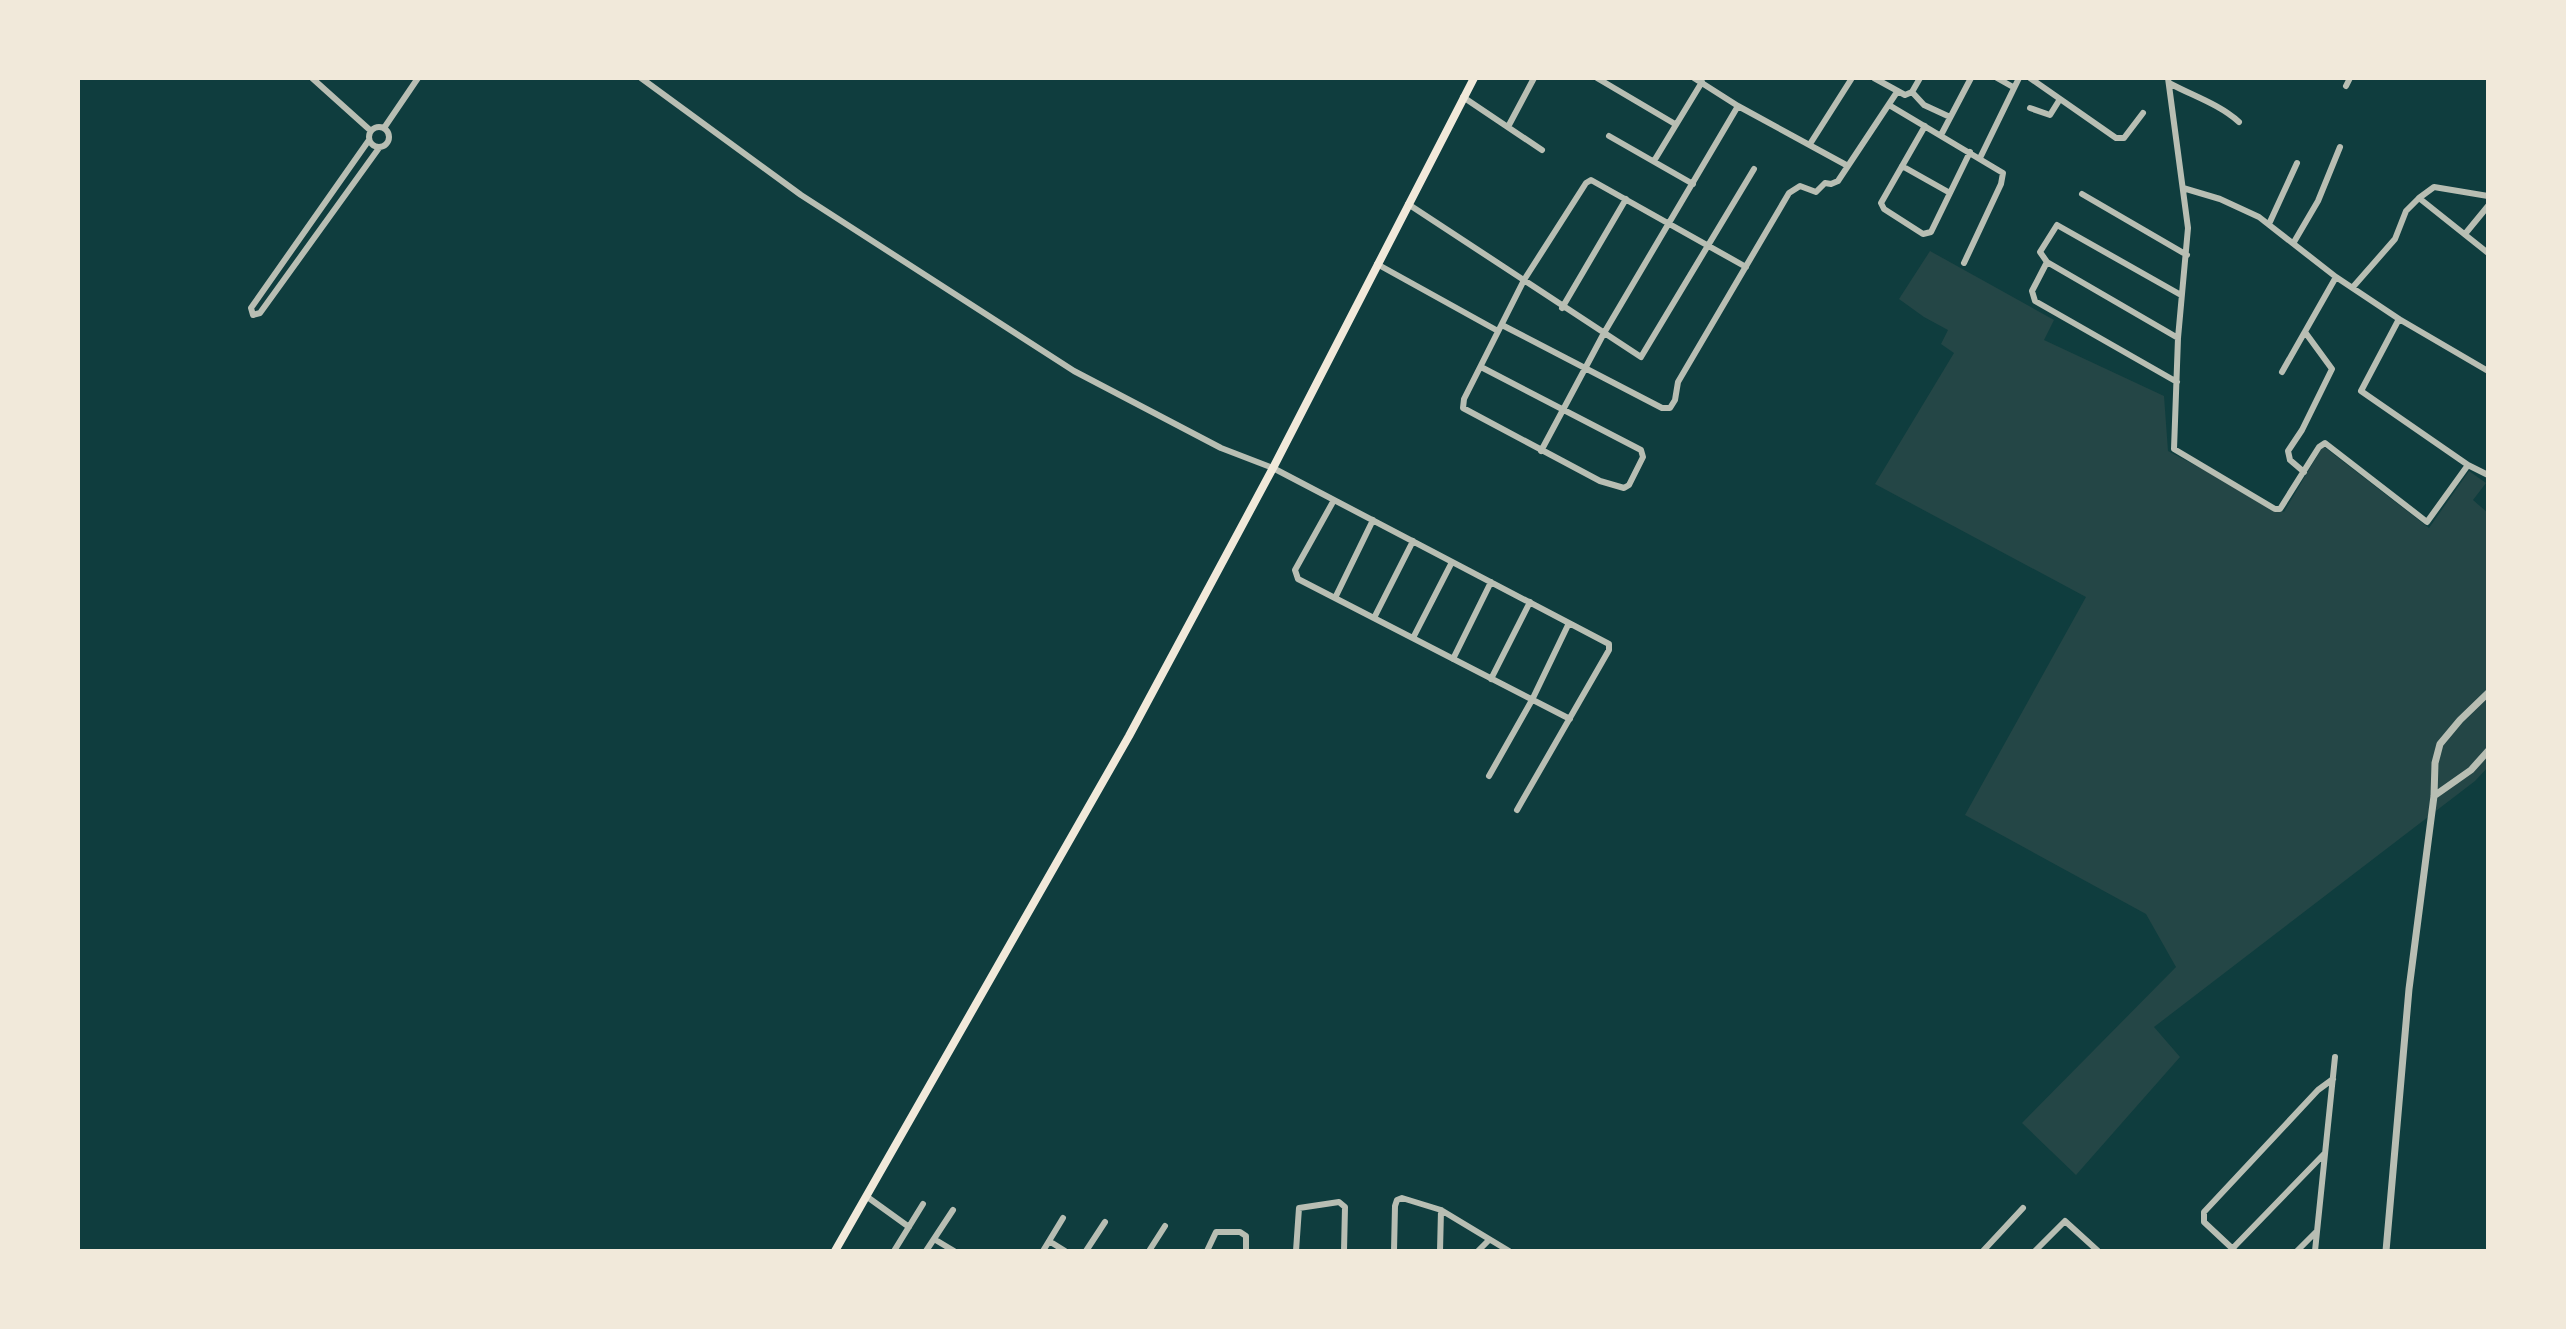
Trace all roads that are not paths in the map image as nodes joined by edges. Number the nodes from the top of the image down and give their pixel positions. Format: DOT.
graph roads {
  1 [pos="312,78"];
  2 [pos="418,78"];
  3 [pos="641,78"];
  4 [pos="1474,78"];
  5 [pos="1534,78"];
  6 [pos="1597,78"];
  7 [pos="1852,78"];
  8 [pos="1874,78"];
  9 [pos="1920,78"];
  10 [pos="1971,78"];
  11 [pos="1997,78"];
  12 [pos="2019,78"];
  13 [pos="2030,78"];
  14 [pos="2350,78"];
  15 [pos="1698,80"];
  16 [pos="2168,81"];
  17 [pos="2346,86"];
  18 [pos="2013,87"];
  19 [pos="1897,92"];
  20 [pos="1912,92"];
  21 [pos="1463,97"];
  22 [pos="2060,99"];
  23 [pos="1889,105"];
  24 [pos="1738,106"];
  25 [pos="2030,108"];
  26 [pos="2143,113"];
  27 [pos="1950,117"];
  28 [pos="2239,122"];
  29 [pos="1675,124"];
  30 [pos="1509,125"];
  31 [pos="1925,126"];
  32 [pos="384,128"];
  33 [pos="371,131"];
  34 [pos="1941,135"];
  35 [pos="1609,136"];
  36 [pos="369,140"];
  37 [pos="1810,144"];
  38 [pos="2340,147"];
  39 [pos="379,148"];
  40 [pos="1542,150"];
  41 [pos="1970,152"];
  42 [pos="1980,158"];
  43 [pos="1654,161"];
  44 [pos="2297,163"];
  45 [pos="1848,166"];
  46 [pos="1902,166"];
  47 [pos="1754,169"];
  48 [pos="1693,184"];
  49 [pos="2183,188"];
  50 [pos="1950,193"];
  51 [pos="2082,194"];
  52 [pos="2488,196"];
  53 [pos="2419,198"];
  54 [pos="1626,199"];
  55 [pos="1408,204"];
  56 [pos="2488,206"];
  57 [pos="1671,223"];
  58 [pos="2269,224"];
  59 [pos="2465,234"];
  60 [pos="2294,242"];
  61 [pos="1708,244"];
  62 [pos="2488,253"];
  63 [pos="2187,255"];
  64 [pos="2047,262"];
  65 [pos="1964,263"];
  66 [pos="1377,264"];
  67 [pos="1746,267"];
  68 [pos="2336,277"];
  69 [pos="1524,280"];
  70 [pos="2353,287"];
  71 [pos="2181,295"];
  72 [pos="1562,308"];
  73 [pos="2399,319"];
  74 [pos="1500,328"];
  75 [pos="2305,332"];
  76 [pos="1604,333"];
  77 [pos="2178,338"];
  78 [pos="1481,367"];
  79 [pos="1585,369"];
  80 [pos="2488,371"];
  81 [pos="2282,372"];
  82 [pos="2177,382"];
  83 [pos="1564,409"];
  84 [pos="1541,451"];
  85 [pos="2468,465"];
  86 [pos="1273,468"];
  87 [pos="2304,472"];
  88 [pos="2488,475"];
  89 [pos="1334,500"];
  90 [pos="1373,520"];
  91 [pos="1413,541"];
  92 [pos="1452,562"];
  93 [pos="1491,582"];
  94 [pos="1335,598"];
  95 [pos="1530,602"];
  96 [pos="1374,618"];
  97 [pos="1569,623"];
  98 [pos="1413,638"];
  99 [pos="1453,659"];
  100 [pos="1491,679"];
  101 [pos="2488,693"];
  102 [pos="1532,700"];
  103 [pos="1570,719"];
  104 [pos="2488,751"];
  105 [pos="1489,776"];
  106 [pos="2434,796"];
  107 [pos="1517,810"];
  108 [pos="2335,1057"];
  109 [pos="2333,1079"];
  110 [pos="2325,1153"];
  111 [pos="866,1196"];
  112 [pos="923,1204"];
  113 [pos="2023,1208"];
  114 [pos="953,1210"];
  115 [pos="1441,1210"];
  116 [pos="1063,1218"];
  117 [pos="1105,1222"];
  118 [pos="1165,1226"];
  119 [pos="909,1227"];
  120 [pos="2316,1232"];
  121 [pos="934,1239"];
  122 [pos="1049,1241"];
  123 [pos="1488,1241"];
  124 [pos="836,1248"];
  125 [pos="2233,1250"];
  126 [pos="846,1251"];
  127 [pos="894,1251"];
  128 [pos="926,1251"];
  129 [pos="954,1251"];
  130 [pos="1043,1251"];
  131 [pos="1065,1251"];
  132 [pos="1086,1251"];
  133 [pos="1149,1251"];
  134 [pos="1207,1251"];
  135 [pos="1246,1251"];
  136 [pos="1296,1251"];
  137 [pos="1344,1251"];
  138 [pos="1394,1251"];
  139 [pos="1440,1251"];
  140 [pos="1478,1251"];
  141 [pos="1509,1251"];
  142 [pos="1983,1251"];
  143 [pos="2035,1251"];
  144 [pos="2098,1251"];
  145 [pos="2297,1251"];
  146 [pos="2315,1251"];
  147 [pos="2386,1251"];
  1 -- 33 [label="street"];
  2 -- 32 [label="street"];
  3 -- 86 [label="street"];
  4 -- 21 [label="main road"];
  5 -- 30 [label="street"];
  6 -- 29 [label="street"];
  7 -- 37 [label="street"];
  8 -- 19 [label="street"];
  9 -- 20 [label="street"];
  10 -- 27 [label="street"];
  11 -- 18 [label="street"];
  12 -- 18 [label="street"];
  13 -- 22 [label="street"];
  14 -- 17 [label="street"];
  15 -- 24 [label="street"];
  15 -- 29 [label="street"];
  16 -- 28 [label="street"];
  16 -- 49 [label="street"];
  18 -- 42 [label="street"];
  19 -- 20 [label="street"];
  19 -- 23 [label="street"];
  20 -- 27 [label="street"];
  21 -- 30 [label="street"];
  21 -- 55 [label="main road"];
  22 -- 25 [label="street"];
  22 -- 26 [label="street"];
  23 -- 31 [label="street"];
  23 -- 45 [label="street"];
  24 -- 37 [label="street"];
  24 -- 48 [label="street"];
  27 -- 34 [label="street"];
  29 -- 43 [label="street"];
  30 -- 40 [label="street"];
  31 -- 34 [label="street"];
  31 -- 46 [label="street"];
  32 -- 33 [label="street"];
  32 -- 39 [label="street"];
  33 -- 36 [label="street"];
  34 -- 41 [label="street"];
  35 -- 43 [label="street"];
  36 -- 39 [label="street"];
  36 -- 39 [label="street"];
  37 -- 45 [label="street"];
  38 -- 60 [label="street"];
  41 -- 42 [label="street"];
  41 -- 50 [label="street"];
  42 -- 65 [label="street"];
  43 -- 48 [label="street"];
  44 -- 58 [label="street"];
  45 -- 67 [label="street"];
  46 -- 50 [label="street"];
  46 -- 50 [label="street"];
  47 -- 61 [label="street"];
  48 -- 57 [label="street"];
  49 -- 58 [label="street"];
  49 -- 63 [label="street"];
  51 -- 63 [label="street"];
  52 -- 53 [label="street"];
  53 -- 59 [label="street"];
  53 -- 70 [label="street"];
  54 -- 57 [label="street"];
  54 -- 69 [label="street"];
  54 -- 72 [label="street"];
  55 -- 66 [label="main road"];
  55 -- 69 [label="street"];
  56 -- 59 [label="street"];
  57 -- 61 [label="street"];
  57 -- 76 [label="street"];
  58 -- 60 [label="street"];
  59 -- 62 [label="street"];
  60 -- 68 [label="street"];
  61 -- 67 [label="street"];
  61 -- 76 [label="street"];
  63 -- 71 [label="street"];
  64 -- 71 [label="street"];
  64 -- 77 [label="street"];
  64 -- 82 [label="street"];
  66 -- 74 [label="street"];
  66 -- 86 [label="main road"];
  67 -- 79 [label="street"];
  68 -- 70 [label="street"];
  68 -- 75 [label="street"];
  69 -- 72 [label="street"];
  69 -- 74 [label="street"];
  70 -- 73 [label="street"];
  71 -- 77 [label="street"];
  72 -- 76 [label="street"];
  73 -- 80 [label="street"];
  73 -- 85 [label="street"];
  74 -- 78 [label="street"];
  74 -- 79 [label="street"];
  75 -- 81 [label="street"];
  75 -- 87 [label="street"];
  76 -- 79 [label="street"];
  77 -- 82 [label="street"];
  78 -- 83 [label="street"];
  78 -- 84 [label="street"];
  79 -- 83 [label="street"];
  82 -- 87 [label="street"];
  83 -- 84 [label="street"];
  83 -- 84 [label="street"];
  85 -- 87 [label="street"];
  85 -- 88 [label="street"];
  86 -- 89 [label="street"];
  86 -- 111 [label="main road"];
  89 -- 90 [label="street"];
  89 -- 94 [label="street"];
  90 -- 91 [label="street"];
  90 -- 94 [label="street"];
  91 -- 92 [label="street"];
  91 -- 96 [label="street"];
  92 -- 93 [label="street"];
  92 -- 98 [label="street"];
  93 -- 95 [label="street"];
  93 -- 99 [label="street"];
  94 -- 96 [label="street"];
  95 -- 97 [label="street"];
  95 -- 100 [label="street"];
  96 -- 98 [label="street"];
  97 -- 102 [label="street"];
  97 -- 103 [label="street"];
  98 -- 99 [label="street"];
  99 -- 100 [label="street"];
  100 -- 102 [label="street"];
  101 -- 106 [label="street"];
  102 -- 103 [label="street"];
  102 -- 105 [label="street"];
  103 -- 107 [label="street"];
  104 -- 106 [label="street"];
  106 -- 147 [label="street"];
  108 -- 109 [label="street"];
  109 -- 110 [label="street"];
  109 -- 125 [label="street"];
  110 -- 120 [label="street"];
  110 -- 125 [label="street"];
  111 -- 119 [label="street"];
  111 -- 124 [label="main road"];
  112 -- 119 [label="street"];
  113 -- 142 [label="street"];
  114 -- 121 [label="street"];
  115 -- 123 [label="street"];
  115 -- 138 [label="street"];
  115 -- 139 [label="street"];
  116 -- 122 [label="street"];
  117 -- 132 [label="street"];
  118 -- 133 [label="street"];
  119 -- 127 [label="street"];
  120 -- 145 [label="street"];
  120 -- 146 [label="street"];
  121 -- 128 [label="street"];
  121 -- 129 [label="street"];
  122 -- 130 [label="street"];
  122 -- 131 [label="street"];
  123 -- 140 [label="street"];
  123 -- 141 [label="street"];
  124 -- 126 [label="street"];
  134 -- 135 [label="street"];
  136 -- 137 [label="street"];
  143 -- 144 [label="street"];
}
